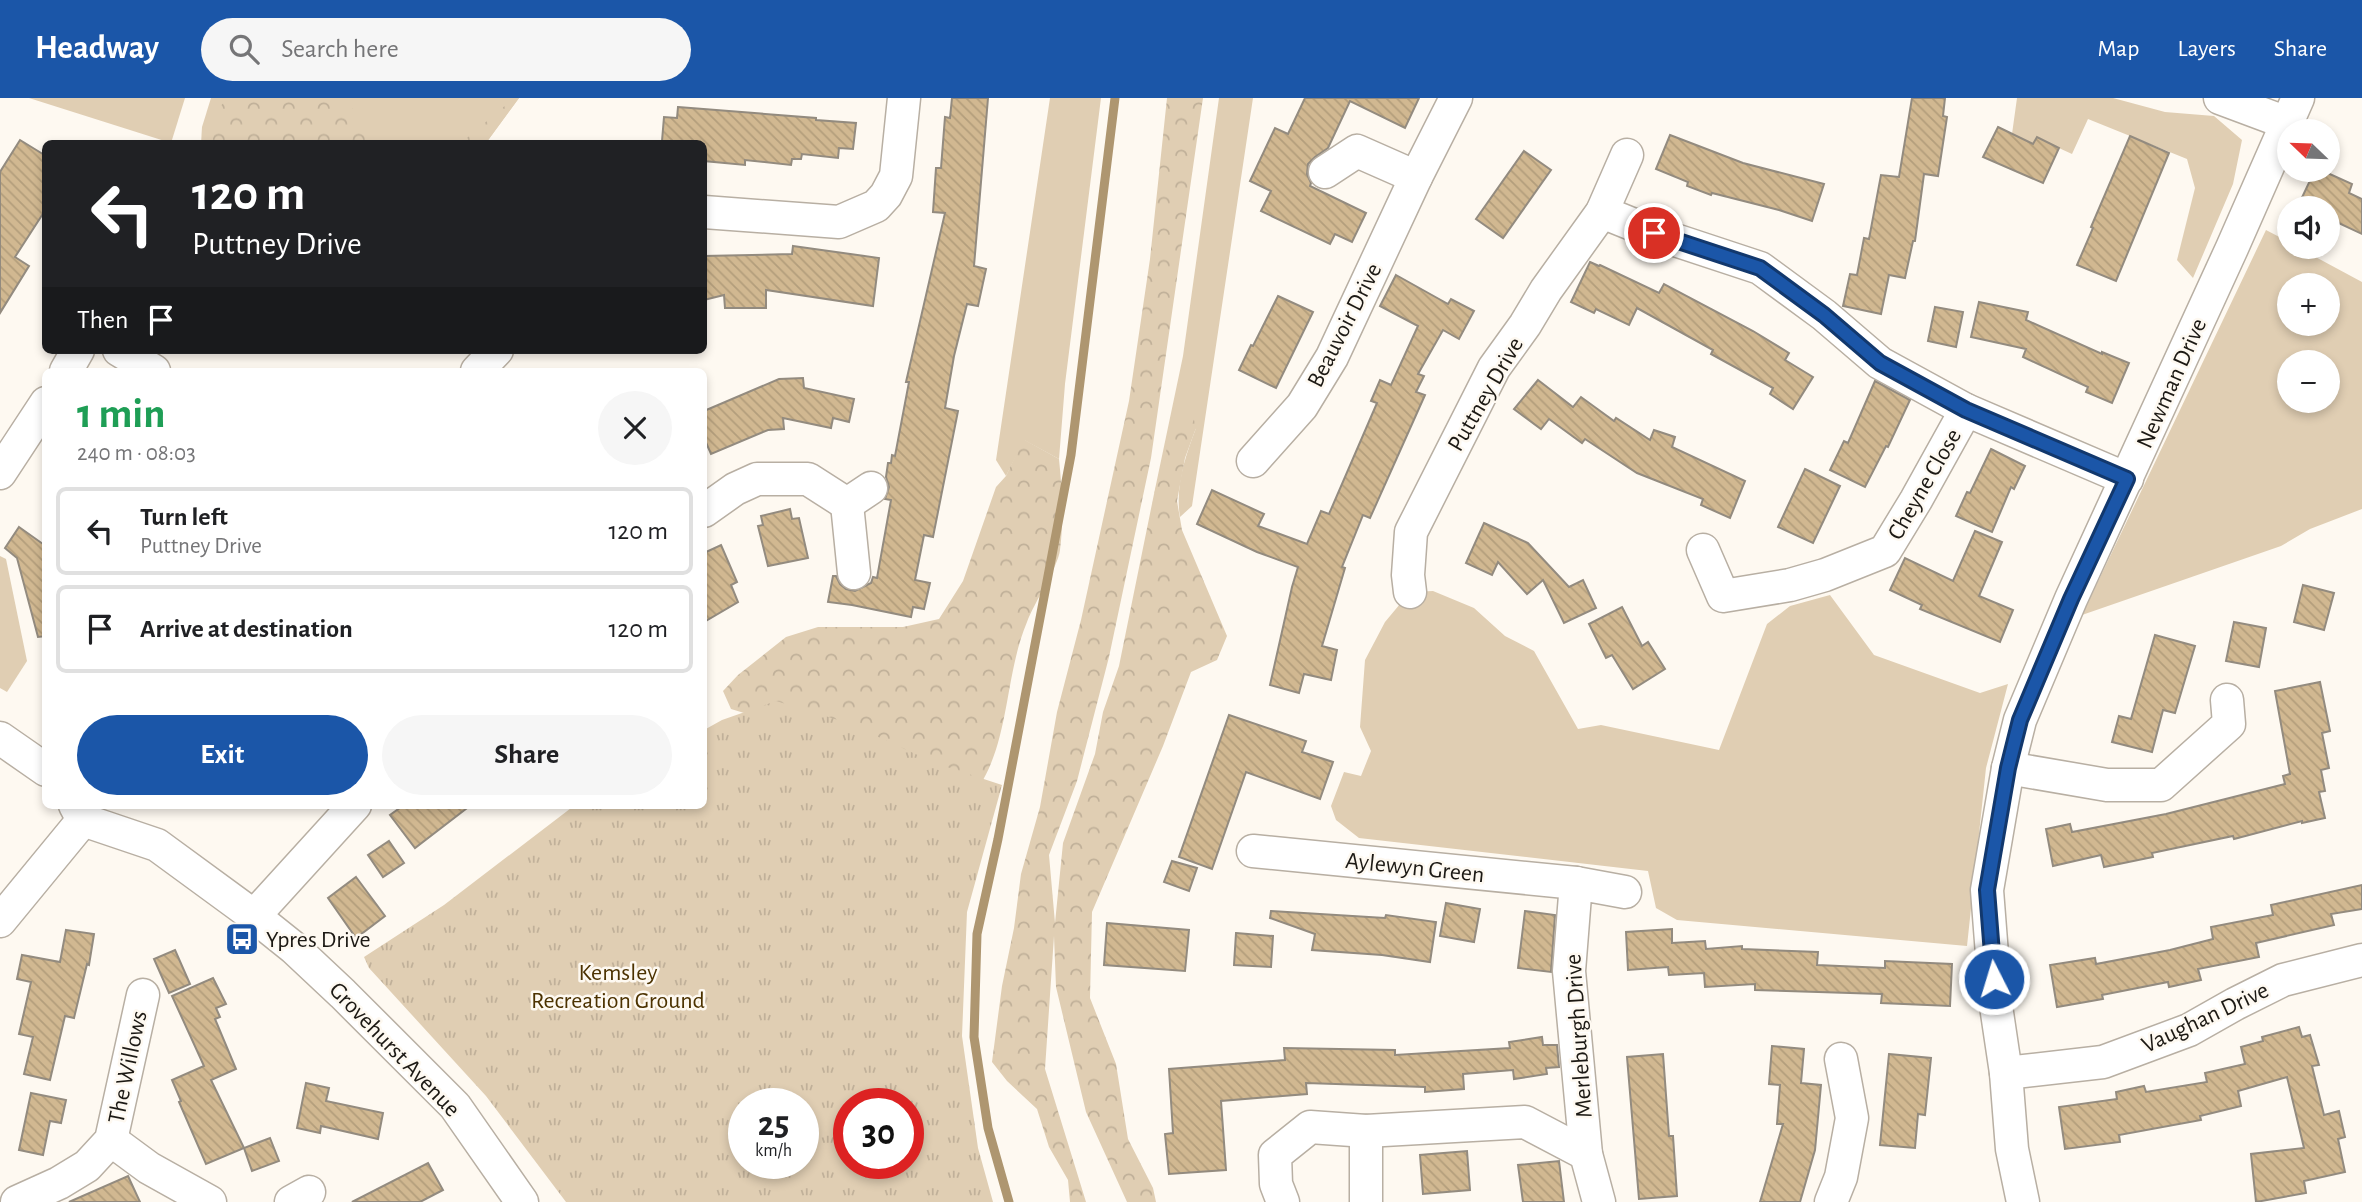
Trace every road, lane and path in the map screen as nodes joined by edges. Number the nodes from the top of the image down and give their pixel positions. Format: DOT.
graph roads {
  1 [pos="904,98"];
  2 [pos="1456,98"];
  3 [pos="2220,98"];
  4 [pos="2292,111"];
  5 [pos="1627,155"];
  6 [pos="1325,172"];
  7 [pos="1416,177"];
  8 [pos="707,212"];
  9 [pos="1602,212"];
  10 [pos="126,354"];
  11 [pos="493,354"];
  12 [pos="149,368"];
  13 [pos="480,368"];
  14 [pos="42,409"];
  15 [pos="1966,410"];
  16 [pos="1253,461"];
  17 [pos="0,473"];
  18 [pos="2127,479"];
  19 [pos="707,510"];
  20 [pos="1703,550"];
  21 [pos="854,573"];
  22 [pos="1410,592"];
  23 [pos="2227,700"];
  24 [pos="0,738"];
  25 [pos="42,766"];
  26 [pos="2008,768"];
  27 [pos="351,809"];
  28 [pos="79,812"];
  29 [pos="1253,851"];
  30 [pos="1576,883"];
  31 [pos="1625,892"];
  32 [pos="254,916"];
  33 [pos="0,921"];
  34 [pos="2362,960"];
  35 [pos="142,995"];
  36 [pos="1840,1059"];
  37 [pos="2006,1073"];
  38 [pos="1366,1131"];
  39 [pos="111,1140"];
  40 [pos="1586,1154"];
  41 [pos="17,1202"];
  42 [pos="210,1202"];
  43 [pos="522,1202"];
  44 [pos="1283,1202"];
  45 [pos="1366,1202"];
  46 [pos="1599,1202"];
  47 [pos="1831,1202"];
  48 [pos="2023,1202"];
  1 -- 8 [label="street"];
  2 -- 7 [label="street, Beauvoir Drive"];
  3 -- 4 [label="street"];
  4 -- 18 [label="street, Newman Drive"];
  5 -- 9 [label="street, Puttney Drive"];
  6 -- 7 [label="street"];
  7 -- 16 [label="street, Beauvoir Drive"];
  9 -- 15 [label="street"];
  9 -- 22 [label="street, Puttney Drive"];
  10 -- 12 [label="street"];
  11 -- 13 [label="street"];
  14 -- 17 [label="street"];
  15 -- 18 [label="street"];
  15 -- 20 [label="street, Cheyne Close"];
  18 -- 26 [label="street, Newman Drive"];
  19 -- 21 [label="street"];
  23 -- 26 [label="street"];
  24 -- 25 [label="street"];
  26 -- 37 [label="street, Newman Drive"];
  27 -- 32 [label="street"];
  28 -- 32 [label="street, Grovehurst Avenue"];
  28 -- 33 [label="street"];
  29 -- 30 [label="street, Aylewyn Green"];
  30 -- 31 [label="street"];
  30 -- 40 [label="street, Merleburgh Drive"];
  32 -- 43 [label="street, Grovehurst Avenue"];
  34 -- 37 [label="street, Vaughan Drive"];
  35 -- 39 [label="street, The Willows"];
  36 -- 47 [label="street"];
  37 -- 48 [label="street, Newman Drive"];
  38 -- 40 [label="street, Merleburgh Drive"];
  38 -- 44 [label="street, Merleburgh Drive"];
  38 -- 45 [label="street"];
  39 -- 41 [label="street, The Willows"];
  39 -- 42 [label="street, The Willows"];
  40 -- 46 [label="street, Merleburgh Drive"];
}
